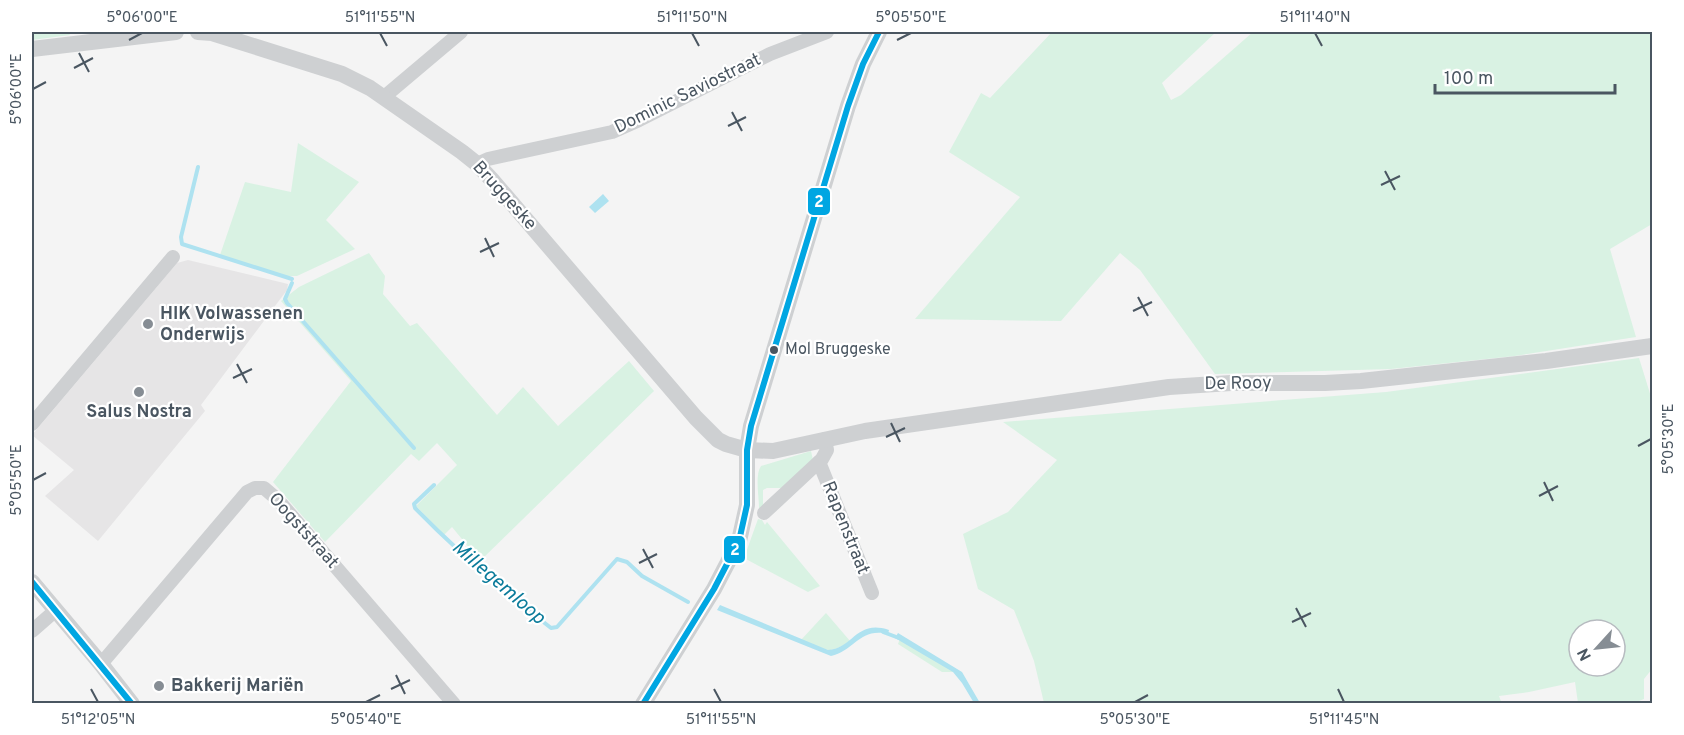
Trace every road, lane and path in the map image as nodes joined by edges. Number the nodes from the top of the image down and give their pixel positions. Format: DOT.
graph roads {
  1 [pos="176,32"];
  2 [pos="198,32"];
  3 [pos="461,32"];
  4 [pos="827,32"];
  5 [pos="879,32"];
  6 [pos="82,38"];
  7 [pos="32,49"];
  8 [pos="384,97"];
  9 [pos="477,164"];
  10 [pos="172,257"];
  11 [pos="1653,346"];
  12 [pos="32,424"];
  13 [pos="825,439"];
  14 [pos="747,450"];
  15 [pos="819,462"];
  16 [pos="764,513"];
  17 [pos="32,582"];
  18 [pos="872,593"];
  19 [pos="56,610"];
  20 [pos="32,631"];
  21 [pos="102,664"];
  22 [pos="132,704"];
  23 [pos="454,704"];
  24 [pos="643,704"];
  1 -- 6 [label="street"];
  2 -- 8 [label="street, Bruggeske"];
  3 -- 8 [label="street"];
  4 -- 9 [label="street, Dominic Saviostraat"];
  5 -- 14 [label="street"];
  6 -- 7 [label="street"];
  8 -- 9 [label="street, Bruggeske"];
  9 -- 14 [label="street, Bruggeske"];
  10 -- 12 [label="street"];
  11 -- 13 [label="street, De Rooy"];
  13 -- 14 [label="street, De Rooy"];
  13 -- 15 [label="street"];
  14 -- 24 [label="street"];
  15 -- 16 [label="street"];
  15 -- 18 [label="street, Rapenstraat"];
  17 -- 19 [label="street"];
  19 -- 20 [label="street"];
  19 -- 21 [label="street"];
  21 -- 22 [label="street"];
  21 -- 23 [label="street, Oogststraat"];
}
